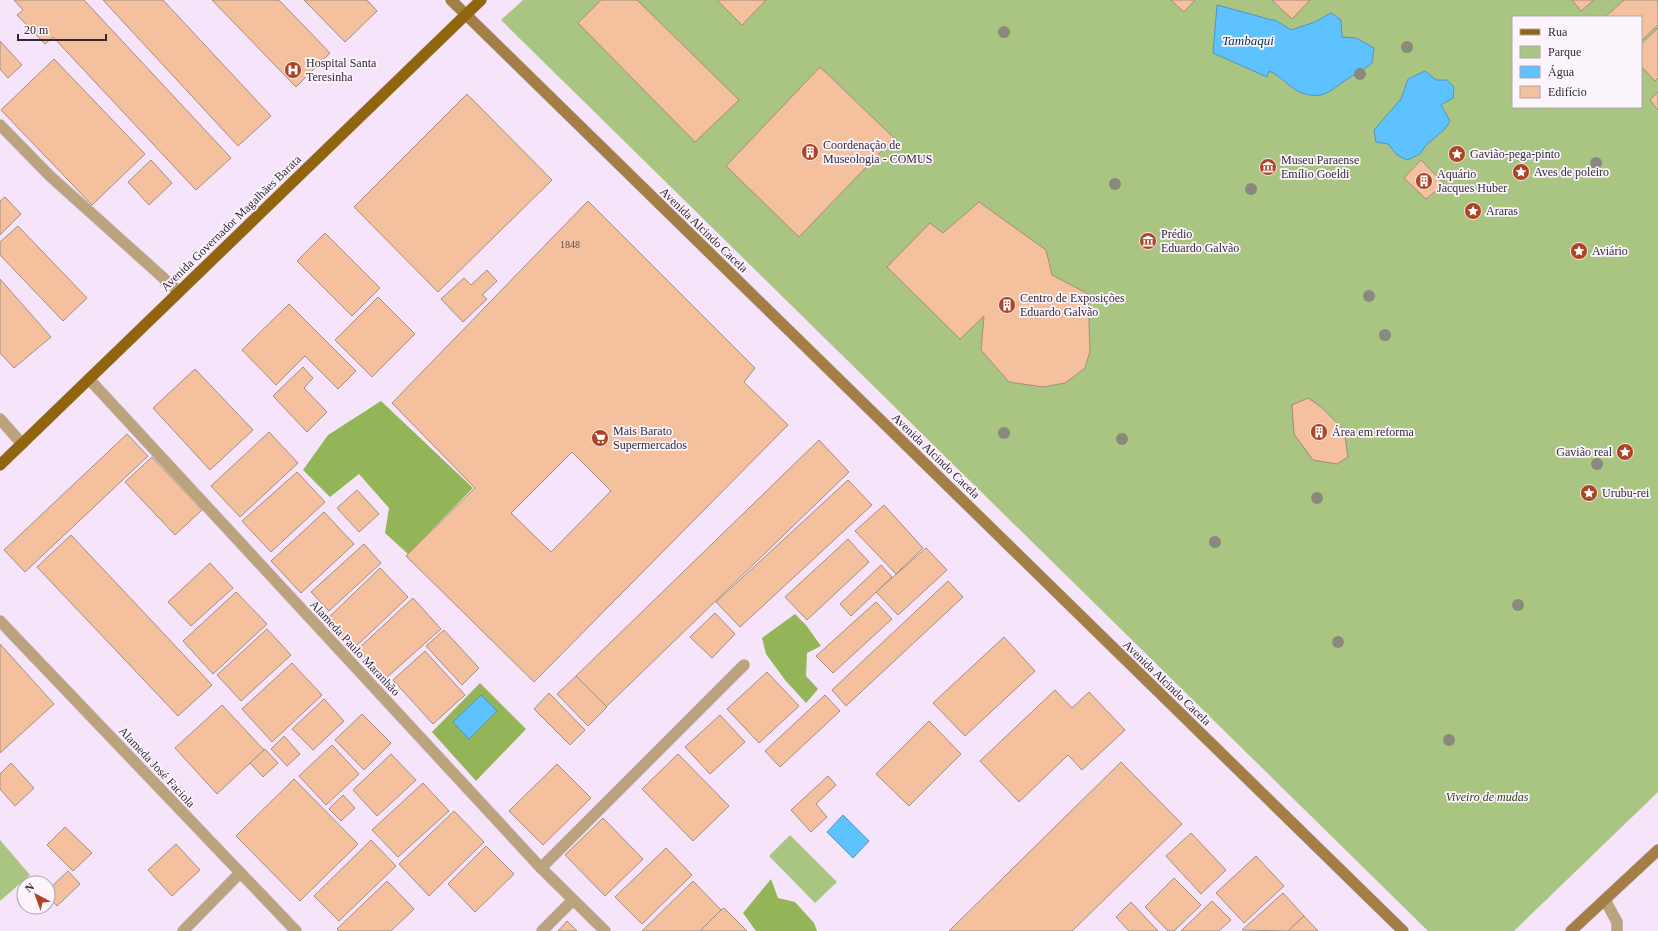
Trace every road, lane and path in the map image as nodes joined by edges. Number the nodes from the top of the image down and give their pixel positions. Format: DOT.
graph roads {
  1 [pos="450,0"];
  2 [pos="481,0"];
  3 [pos="466,15"];
  4 [pos="0,125"];
  5 [pos="179,292"];
  6 [pos="88,379"];
  7 [pos="0,419"];
  8 [pos="22,444"];
  9 [pos="0,465"];
  10 [pos="0,621"];
  11 [pos="744,665"];
  12 [pos="1658,850"];
  13 [pos="541,868"];
  14 [pos="240,874"];
  15 [pos="573,900"];
  16 [pos="1605,900"];
  17 [pos="183,931"];
  18 [pos="296,931"];
  19 [pos="542,931"];
  20 [pos="605,931"];
  21 [pos="1403,931"];
  22 [pos="1571,931"];
  23 [pos="1617,931"];
  1 -- 3 [label="main road, Avenida Alcindo Cacela"];
  2 -- 3 [label="main road, Avenida Governador Magalhães Barata"];
  3 -- 5 [label="main road, Avenida Governador Magalhães Barata"];
  3 -- 21 [label="main road, Avenida Alcindo Cacela"];
  4 -- 5 [label="street"];
  5 -- 6 [label="main road, Avenida Governador Magalhães Barata"];
  6 -- 8 [label="main road, Avenida Governador Magalhães Barata"];
  6 -- 13 [label="street, Alameda Paulo Maranhão"];
  7 -- 8 [label="street"];
  8 -- 9 [label="main road, Avenida Governador Magalhães Barata"];
  10 -- 14 [label="street, Alameda José Faciola"];
  11 -- 13 [label="street"];
  12 -- 16 [label="main road"];
  13 -- 15 [label="street, Alameda Paulo Maranhão"];
  14 -- 17 [label="street"];
  14 -- 18 [label="street, Alameda José Faciola"];
  15 -- 19 [label="street"];
  15 -- 20 [label="street, Alameda Paulo Maranhão"];
  16 -- 22 [label="main road"];
  16 -- 23 [label="street"];
}
